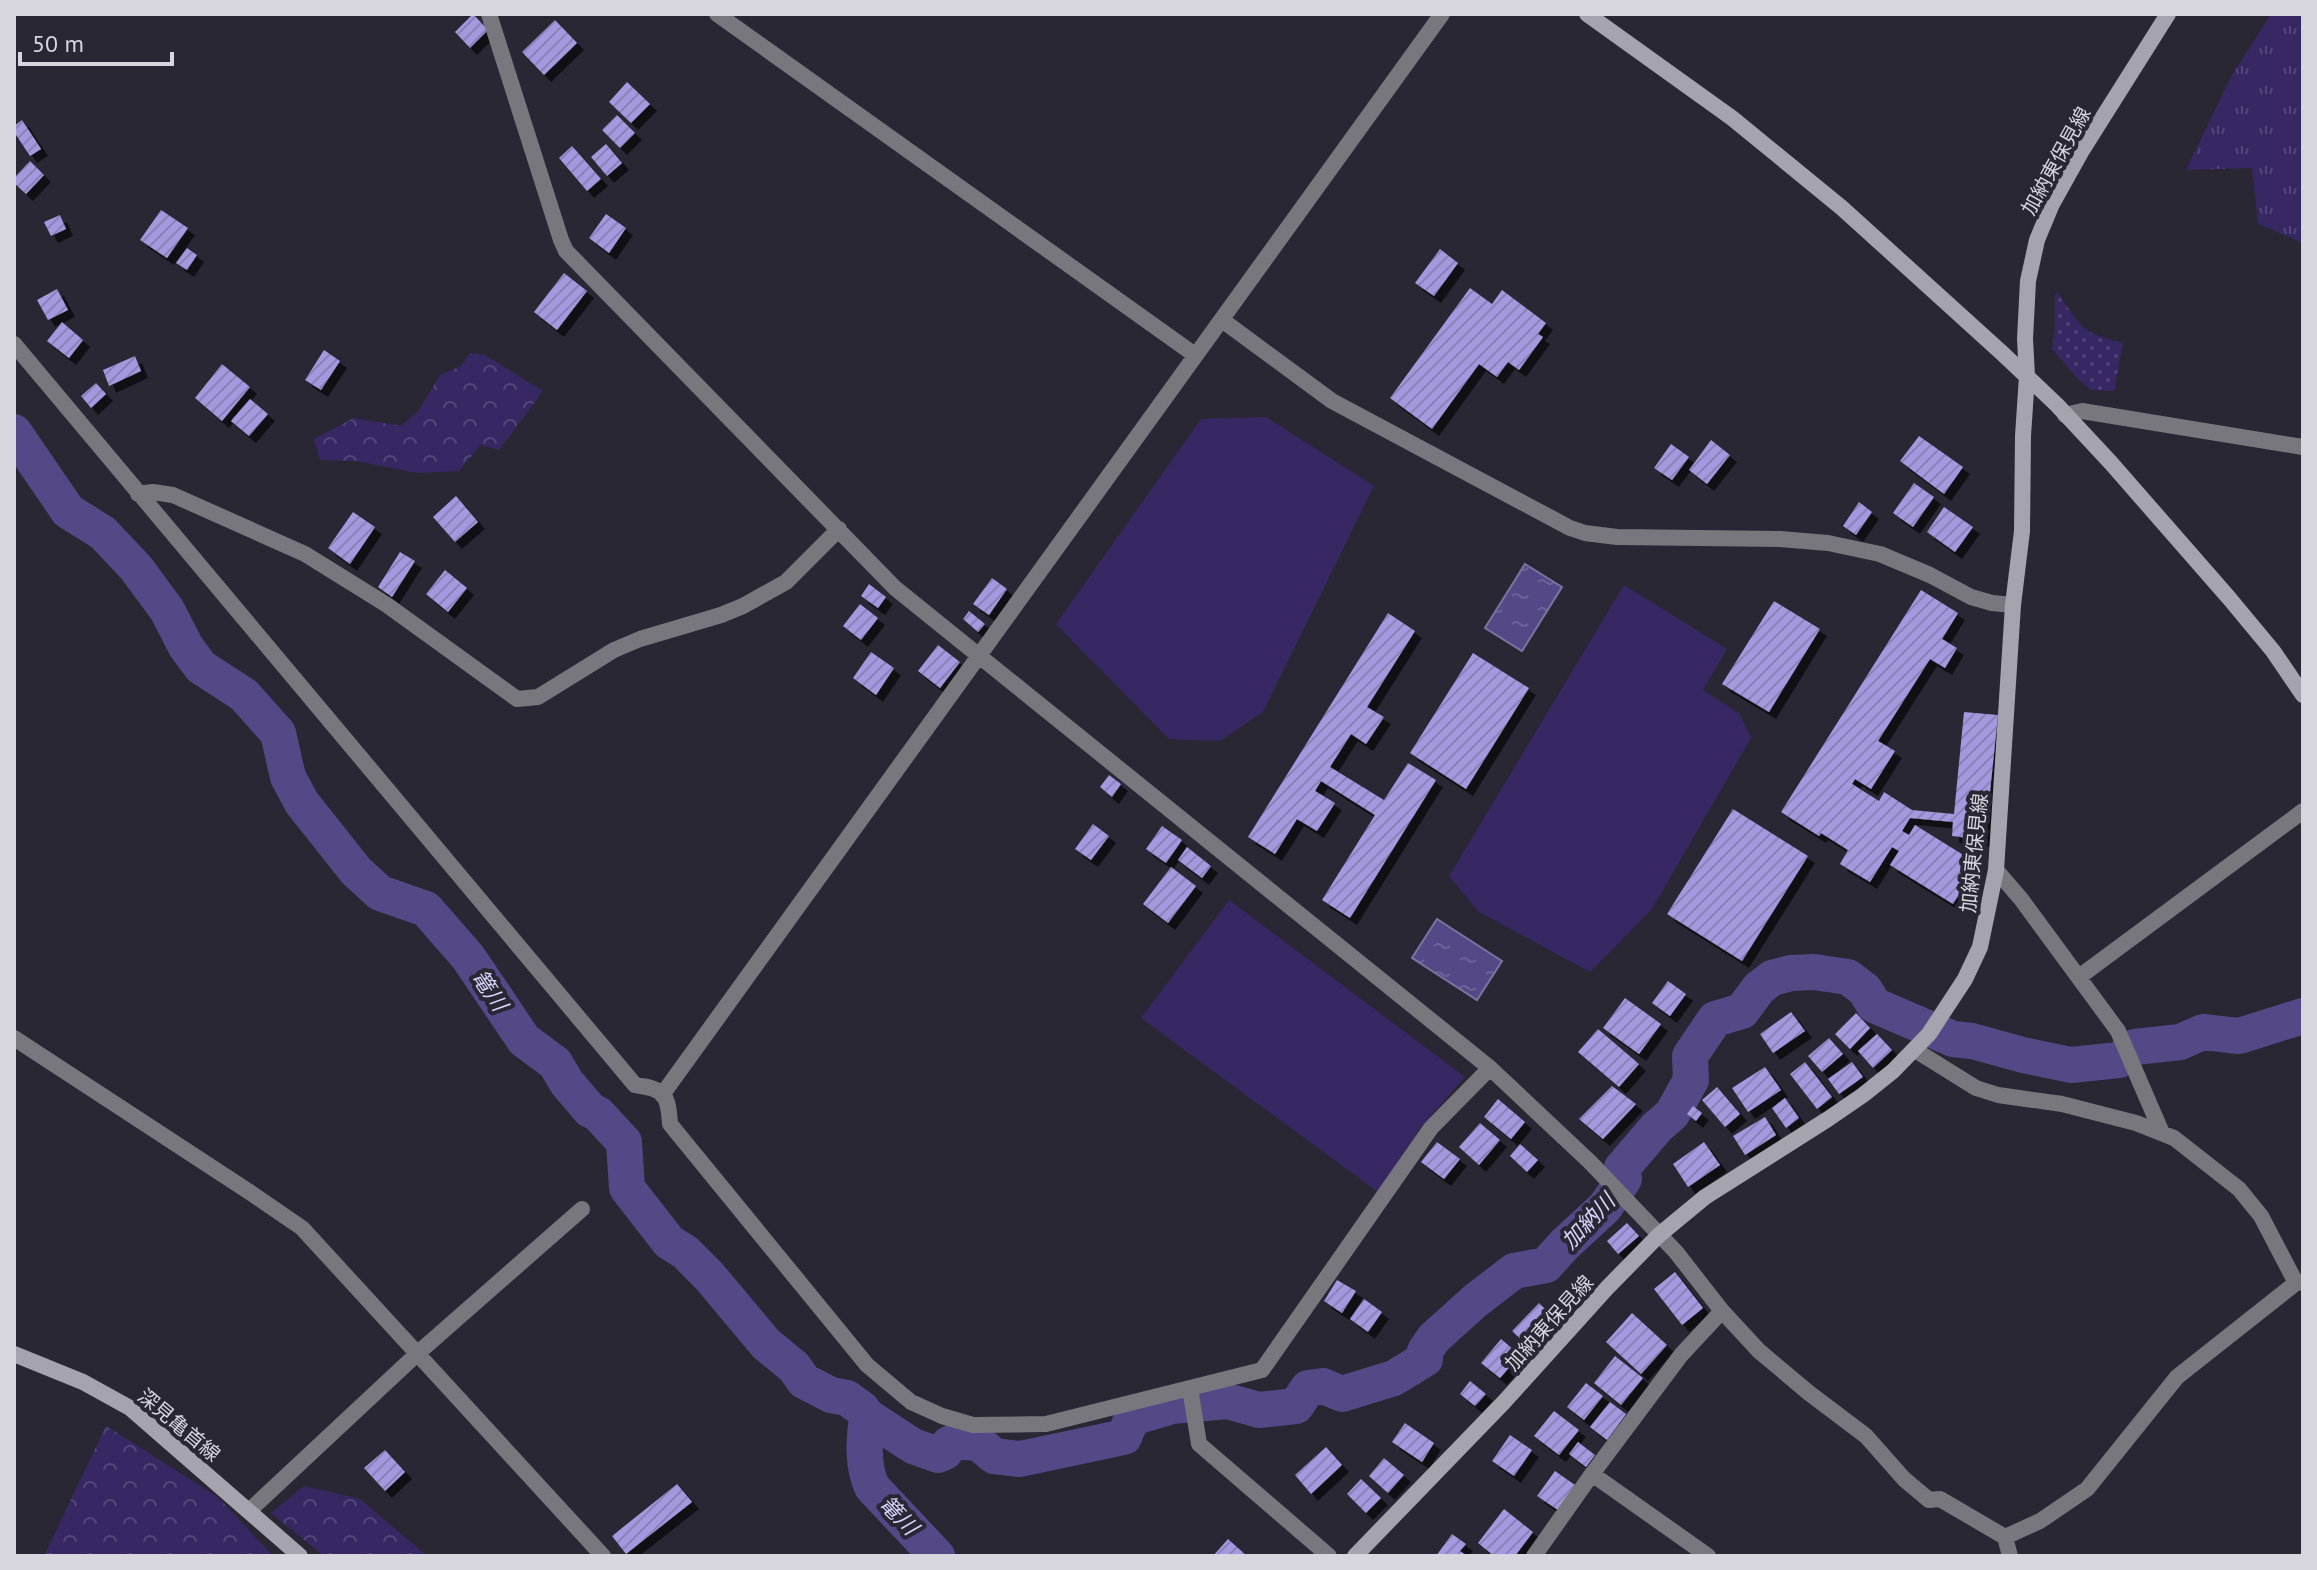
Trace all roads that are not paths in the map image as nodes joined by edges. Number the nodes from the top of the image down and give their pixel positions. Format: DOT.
graph roads {
  1 [pos="489,14"];
  2 [pos="717,14"];
  3 [pos="1442,14"];
  4 [pos="1587,14"];
  5 [pos="2168,14"];
  6 [pos="1222,320"];
  7 [pos="14,344"];
  8 [pos="1195,355"];
  9 [pos="2027,376"];
  10 [pos="2065,415"];
  11 [pos="2303,447"];
  12 [pos="138,494"];
  13 [pos="839,529"];
  14 [pos="2013,605"];
  15 [pos="978,655"];
  16 [pos="2303,695"];
  17 [pos="2303,811"];
  18 [pos="1996,870"];
  19 [pos="2079,977"];
  20 [pos="14,1038"];
  21 [pos="1919,1046"];
  22 [pos="1490,1068"];
  23 [pos="662,1095"];
  24 [pos="2162,1133"];
  25 [pos="582,1209"];
  26 [pos="1659,1235"];
  27 [pos="2300,1283"];
  28 [pos="1722,1311"];
  29 [pos="418,1353"];
  30 [pos="14,1354"];
  31 [pos="1192,1392"];
  32 [pos="1592,1474"];
  33 [pos="250,1510"];
  34 [pos="2005,1537"];
  35 [pos="300,1556"];
  36 [pos="603,1556"];
  37 [pos="1329,1556"];
  38 [pos="1355,1556"];
  39 [pos="1534,1556"];
  40 [pos="1708,1556"];
  41 [pos="2010,1556"];
  1 -- 13 [label="street"];
  2 -- 8 [label="street"];
  3 -- 6 [label="street"];
  4 -- 9 [label="main road"];
  5 -- 9 [label="main road, 加納東保見線"];
  6 -- 8 [label="street"];
  6 -- 14 [label="street"];
  7 -- 12 [label="street"];
  8 -- 15 [label="street"];
  9 -- 10 [label="main road"];
  9 -- 14 [label="main road, 加納東保見線"];
  10 -- 11 [label="street"];
  10 -- 16 [label="main road"];
  12 -- 13 [label="street"];
  12 -- 23 [label="street"];
  13 -- 15 [label="street"];
  14 -- 18 [label="main road, 加納東保見線"];
  15 -- 22 [label="street"];
  15 -- 23 [label="street"];
  17 -- 19 [label="street"];
  18 -- 19 [label="street"];
  18 -- 21 [label="main road, 加納東保見線"];
  19 -- 24 [label="street"];
  20 -- 29 [label="street"];
  21 -- 24 [label="street"];
  21 -- 26 [label="main road, 加納東保見線"];
  22 -- 26 [label="street"];
  22 -- 31 [label="street"];
  23 -- 31 [label="street"];
  24 -- 27 [label="street"];
  25 -- 29 [label="street"];
  26 -- 28 [label="street"];
  26 -- 38 [label="main road, 加納東保見線"];
  27 -- 34 [label="street"];
  28 -- 32 [label="street"];
  28 -- 34 [label="street"];
  29 -- 33 [label="street"];
  29 -- 36 [label="street"];
  30 -- 33 [label="main road, 深見亀首線"];
  31 -- 37 [label="street"];
  32 -- 39 [label="street"];
  32 -- 40 [label="street"];
  33 -- 35 [label="main road, 深見亀首線"];
  34 -- 41 [label="street"];
}
